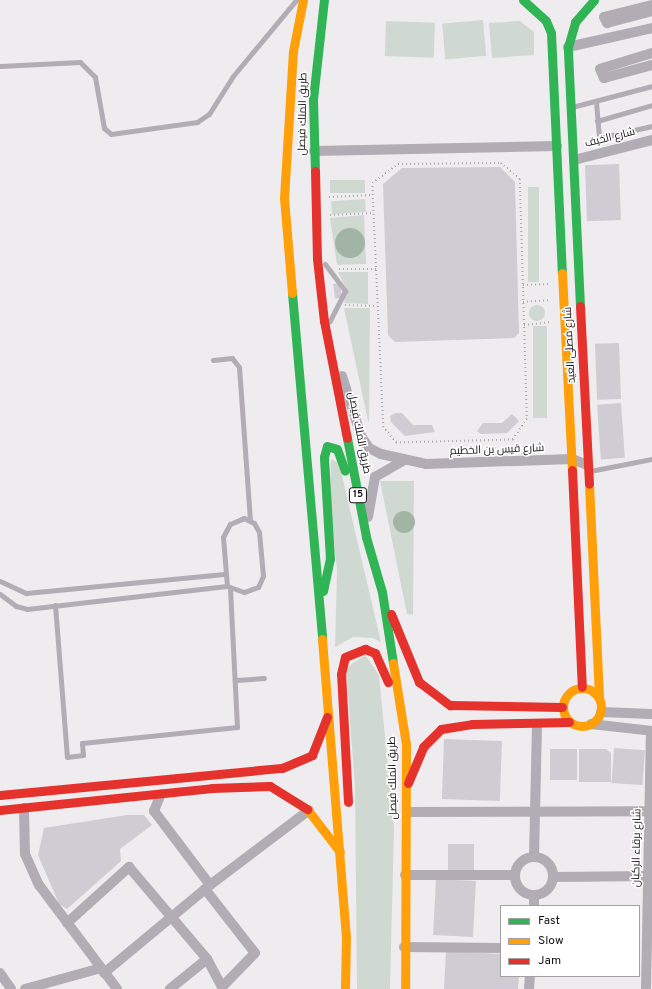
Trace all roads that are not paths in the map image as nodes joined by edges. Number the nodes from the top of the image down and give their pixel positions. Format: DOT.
graph roads {
  1 [pos="296,0"];
  2 [pos="303,0"];
  3 [pos="324,0"];
  4 [pos="524,0"];
  5 [pos="594,0"];
  6 [pos="652,5"];
  7 [pos="652,11"];
  8 [pos="652,28"];
  9 [pos="568,48"];
  10 [pos="652,53"];
  11 [pos="553,65"];
  12 [pos="652,65"];
  13 [pos="0,66"];
  14 [pos="569,66"];
  15 [pos="652,86"];
  16 [pos="596,102"];
  17 [pos="652,105"];
  18 [pos="571,107"];
  19 [pos="597,121"];
  20 [pos="652,126"];
  21 [pos="652,140"];
  22 [pos="556,146"];
  23 [pos="314,151"];
  24 [pos="574,160"];
  25 [pos="317,250"];
  26 [pos="290,265"];
  27 [pos="323,312"];
  28 [pos="306,330"];
  29 [pos="327,334"];
  30 [pos="316,339"];
  31 [pos="213,360"];
  32 [pos="572,458"];
  33 [pos="652,459"];
  34 [pos="405,460"];
  35 [pos="588,468"];
  36 [pos="250,520"];
  37 [pos="363,520"];
  38 [pos="366,537"];
  39 [pos="224,574"];
  40 [pos="0,581"];
  41 [pos="229,587"];
  42 [pos="382,592"];
  43 [pos="0,594"];
  44 [pos="55,605"];
  45 [pos="319,609"];
  46 [pos="264,678"];
  47 [pos="236,680"];
  48 [pos="582,687"];
  49 [pos="599,697"];
  50 [pos="562,707"];
  51 [pos="600,712"];
  52 [pos="652,714"];
  53 [pos="328,716"];
  54 [pos="568,722"];
  55 [pos="537,724"];
  56 [pos="591,724"];
  57 [pos="652,731"];
  58 [pos="406,744"];
  59 [pos="408,784"];
  60 [pos="161,794"];
  61 [pos="0,795"];
  62 [pos="24,808"];
  63 [pos="13,809"];
  64 [pos="0,810"];
  65 [pos="309,810"];
  66 [pos="651,811"];
  67 [pos="407,812"];
  68 [pos="536,813"];
  69 [pos="349,815"];
  70 [pos="0,816"];
  71 [pos="349,838"];
  72 [pos="340,852"];
  73 [pos="534,857"];
  74 [pos="405,875"];
  75 [pos="515,875"];
  76 [pos="650,876"];
  77 [pos="554,877"];
  78 [pos="208,887"];
  79 [pos="534,896"];
  80 [pos="534,905"];
  81 [pos="171,916"];
  82 [pos="67,923"];
  83 [pos="346,936"];
  84 [pos="646,944"];
  85 [pos="404,947"];
  86 [pos="500,948"];
  87 [pos="207,959"];
  88 [pos="103,970"];
  89 [pos="0,974"];
  90 [pos="530,977"];
  91 [pos="223,988"];
  92 [pos="11,989"];
  93 [pos="25,989"];
  94 [pos="117,989"];
  95 [pos="170,989"];
  96 [pos="345,989"];
  97 [pos="404,989"];
  98 [pos="529,989"];
  99 [pos="646,989"];
  1 -- 13 [label="lane"];
  2 -- 26 [label="main road, طريق الملك فيصل"];
  3 -- 23 [label="main road, طريق الملك فيصل / 15"];
  4 -- 11 [label="main road, شارع مصلى العيد"];
  5 -- 9 [label="main road, شارع مصلى العيد"];
  6 -- 7 [label="street"];
  8 -- 9 [label="street"];
  9 -- 14 [label="main road, شارع مصلى العيد"];
  10 -- 12 [label="street"];
  11 -- 14 [label="main road"];
  11 -- 22 [label="main road, شارع مصلى العيد"];
  14 -- 18 [label="main road, شارع مصلى العيد"];
  15 -- 16 [label="lane"];
  16 -- 18 [label="lane"];
  16 -- 19 [label="lane"];
  17 -- 19 [label="lane"];
  18 -- 24 [label="main road, شارع مصلى العيد"];
  19 -- 20 [label="lane"];
  21 -- 24 [label="street, شارع الخيف"];
  22 -- 23 [label="street"];
  22 -- 32 [label="main road, شارع مصلى العيد"];
  23 -- 25 [label="main road, طريق الملك فيصل / 15"];
  24 -- 35 [label="main road, شارع مصلى العيد"];
  25 -- 27 [label="main road, طريق الملك فيصل / 15"];
  25 -- 29 [label="lane"];
  26 -- 28 [label="main road"];
  26 -- 45 [label="main road, طريق الملك فيصل"];
  27 -- 29 [label="main road, طريق الملك فيصل / 15"];
  27 -- 30 [label="main road"];
  29 -- 34 [label="street, شارع قيس بن الخطيم"];
  29 -- 37 [label="main road, طريق الملك فيصل / 15"];
  31 -- 36 [label="lane"];
  32 -- 34 [label="street, شارع قيس بن الخطيم"];
  32 -- 35 [label="street, شارع قيس بن الخطيم"];
  32 -- 48 [label="main road, شارع مصلى العيد"];
  33 -- 35 [label="lane"];
  34 -- 38 [label="street"];
  35 -- 49 [label="main road, شارع مصلى العيد"];
  36 -- 39 [label="lane"];
  36 -- 41 [label="lane"];
  37 -- 38 [label="main road, طريق الملك فيصل / 15"];
  37 -- 45 [label="main road"];
  38 -- 42 [label="main road, طريق الملك فيصل / 15"];
  39 -- 40 [label="lane"];
  39 -- 41 [label="lane"];
  41 -- 44 [label="lane"];
  41 -- 47 [label="lane"];
  42 -- 50 [label="main road"];
  42 -- 58 [label="main road, طريق الملك فيصل / 15"];
  43 -- 44 [label="lane"];
  44 -- 47 [label="lane"];
  45 -- 53 [label="main road, طريق الملك فيصل"];
  46 -- 47 [label="lane"];
  48 -- 49 [label="main road"];
  48 -- 50 [label="main road"];
  49 -- 51 [label="main road"];
  50 -- 54 [label="main road"];
  51 -- 52 [label="street"];
  51 -- 56 [label="main road"];
  53 -- 61 [label="main road"];
  53 -- 72 [label="main road, طريق الملك فيصل"];
  54 -- 55 [label="main road"];
  54 -- 56 [label="main road"];
  55 -- 59 [label="main road"];
  55 -- 68 [label="street"];
  56 -- 57 [label="street"];
  57 -- 66 [label="street, شارع برقاء الركبان"];
  58 -- 59 [label="main road, طريق الملك فيصل / 15"];
  58 -- 69 [label="main road"];
  59 -- 67 [label="main road, طريق الملك فيصل / 15"];
  60 -- 62 [label="main road"];
  60 -- 65 [label="main road"];
  60 -- 78 [label="street"];
  62 -- 63 [label="main road"];
  62 -- 82 [label="street"];
  63 -- 64 [label="main road"];
  63 -- 70 [label="street"];
  65 -- 72 [label="main road"];
  65 -- 78 [label="street"];
  66 -- 68 [label="street"];
  66 -- 76 [label="street, شارع برقاء الركبان"];
  67 -- 68 [label="street"];
  67 -- 74 [label="main road, طريق الملك فيصل / 15"];
  68 -- 73 [label="street"];
  71 -- 83 [label="main road"];
  72 -- 83 [label="main road, طريق الملك فيصل"];
  73 -- 75 [label="street"];
  73 -- 77 [label="street"];
  74 -- 75 [label="street"];
  74 -- 85 [label="main road, طريق الملك فيصل / 15"];
  75 -- 79 [label="street"];
  76 -- 77 [label="street"];
  76 -- 84 [label="street, شارع برقاء الركبان"];
  77 -- 79 [label="street"];
  78 -- 81 [label="street"];
  78 -- 91 [label="street"];
  79 -- 80 [label="street"];
  81 -- 82 [label="street"];
  81 -- 87 [label="street"];
  81 -- 88 [label="street"];
  82 -- 88 [label="street"];
  83 -- 96 [label="main road, طريق الملك فيصل"];
  84 -- 99 [label="street, شارع برقاء الركبان"];
  85 -- 86 [label="street"];
  85 -- 97 [label="main road, طريق الملك فيصل / 15"];
  87 -- 91 [label="street"];
  87 -- 95 [label="street"];
  88 -- 93 [label="street"];
  88 -- 94 [label="street"];
  89 -- 92 [label="street"];
  90 -- 98 [label="street"];
}
